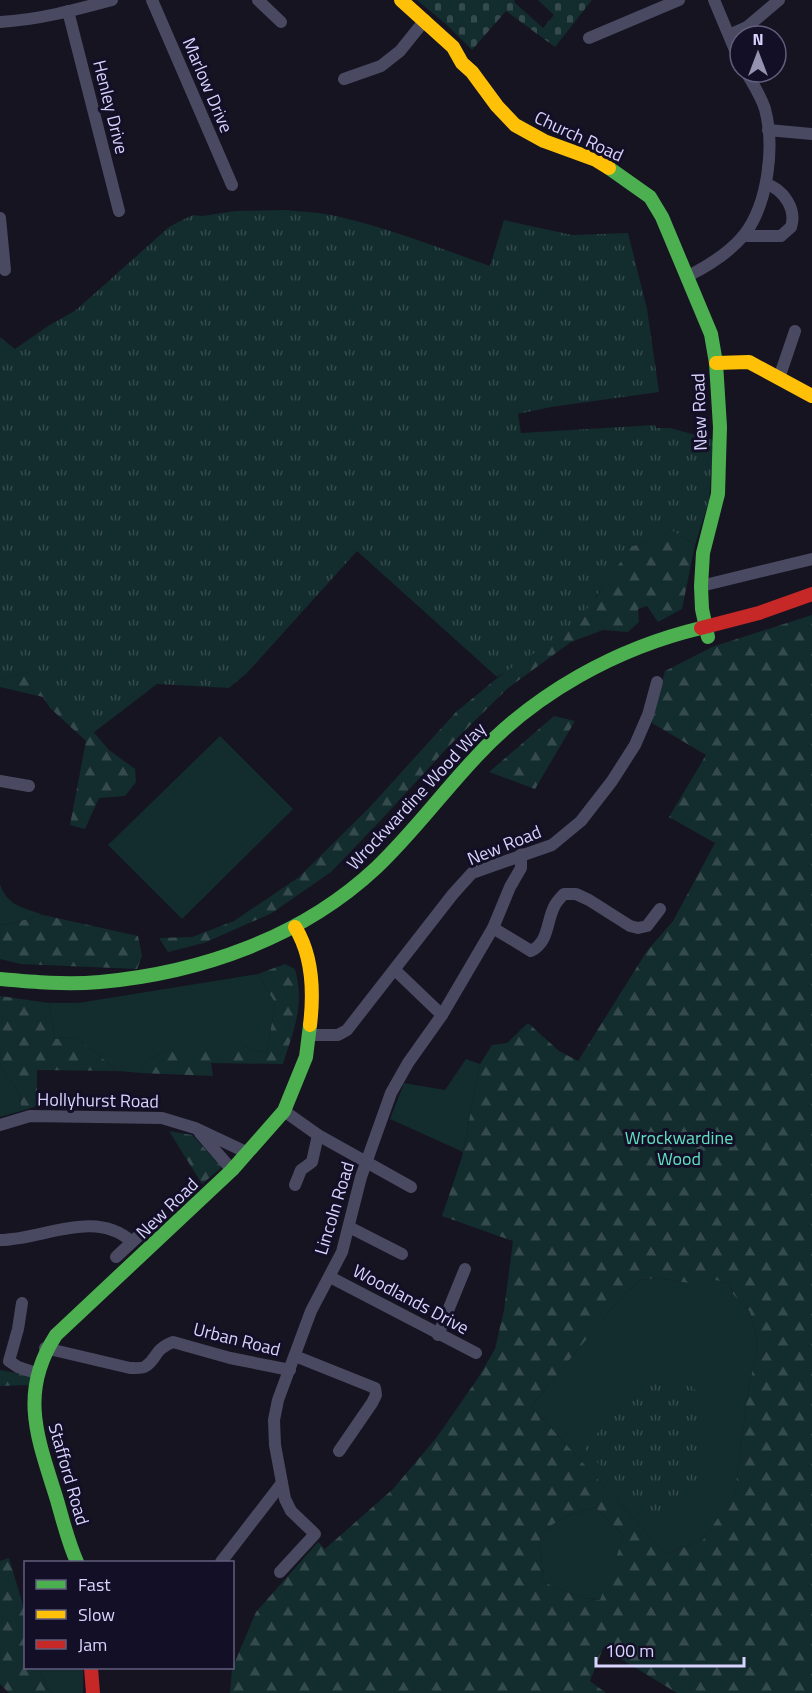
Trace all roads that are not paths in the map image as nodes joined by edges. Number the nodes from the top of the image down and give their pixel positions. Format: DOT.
graph roads {
  1 [pos="112,0"];
  2 [pos="152,0"];
  3 [pos="258,0"];
  4 [pos="401,0"];
  5 [pos="679,0"];
  6 [pos="714,0"];
  7 [pos="779,0"];
  8 [pos="87,3"];
  9 [pos="68,11"];
  10 [pos="425,20"];
  11 [pos="0,22"];
  12 [pos="280,22"];
  13 [pos="751,24"];
  14 [pos="728,33"];
  15 [pos="589,38"];
  16 [pos="344,79"];
  17 [pos="752,84"];
  18 [pos="768,129"];
  19 [pos="812,134"];
  20 [pos="766,184"];
  21 [pos="232,185"];
  22 [pos="119,211"];
  23 [pos="0,218"];
  24 [pos="743,236"];
  25 [pos="5,270"];
  26 [pos="688,276"];
  27 [pos="795,330"];
  28 [pos="716,363"];
  29 [pos="779,378"];
  30 [pos="812,396"];
  31 [pos="812,559"];
  32 [pos="701,585"];
  33 [pos="812,594"];
  34 [pos="701,603"];
  35 [pos="812,604"];
  36 [pos="739,619"];
  37 [pos="707,632"];
  38 [pos="669,636"];
  39 [pos="657,682"];
  40 [pos="0,781"];
  41 [pos="29,786"];
  42 [pos="522,854"];
  43 [pos="660,909"];
  44 [pos="493,928"];
  45 [pos="297,930"];
  46 [pos="395,970"];
  47 [pos="0,979"];
  48 [pos="0,987"];
  49 [pos="442,1015"];
  50 [pos="310,1035"];
  51 [pos="284,1111"];
  52 [pos="0,1125"];
  53 [pos="195,1128"];
  54 [pos="318,1135"];
  55 [pos="248,1153"];
  56 [pos="367,1161"];
  57 [pos="232,1170"];
  58 [pos="295,1185"];
  59 [pos="411,1187"];
  60 [pos="349,1227"];
  61 [pos="146,1229"];
  62 [pos="0,1240"];
  63 [pos="132,1242"];
  64 [pos="402,1254"];
  65 [pos="116,1257"];
  66 [pos="465,1269"];
  67 [pos="330,1277"];
  68 [pos="22,1303"];
  69 [pos="438,1335"];
  70 [pos="45,1348"];
  71 [pos="476,1353"];
  72 [pos="295,1356"];
  73 [pos="290,1370"];
  74 [pos="36,1373"];
  75 [pos="36,1394"];
  76 [pos="339,1451"];
  77 [pos="282,1483"];
  78 [pos="76,1561"];
  79 [pos="223,1561"];
  80 [pos="280,1572"];
  81 [pos="91,1669"];
  82 [pos="93,1693"];
  1 -- 8 [label="street"];
  2 -- 21 [label="street, Marlow Drive"];
  3 -- 12 [label="street"];
  4 -- 10 [label="main road, Church Road"];
  5 -- 15 [label="street"];
  6 -- 14 [label="street"];
  7 -- 13 [label="street"];
  8 -- 9 [label="street"];
  9 -- 11 [label="street"];
  9 -- 22 [label="street, Henley Drive"];
  10 -- 16 [label="street"];
  10 -- 26 [label="main road, Church Road"];
  17 -- 18 [label="street"];
  18 -- 19 [label="street"];
  18 -- 20 [label="street"];
  20 -- 24 [label="street"];
  20 -- 24 [label="street"];
  23 -- 25 [label="street"];
  24 -- 26 [label="street"];
  26 -- 28 [label="main road, Church Road"];
  27 -- 29 [label="street"];
  28 -- 29 [label="main road"];
  28 -- 32 [label="main road, New Road"];
  29 -- 30 [label="main road"];
  31 -- 32 [label="street"];
  32 -- 34 [label="main road, New Road"];
  33 -- 36 [label="main road, Wrockwardine Wood Way"];
  34 -- 36 [label="main road"];
  34 -- 37 [label="main road, New Road"];
  34 -- 38 [label="main road"];
  35 -- 37 [label="main road, Wrockwardine Wood Way"];
  36 -- 37 [label="main road, Wrockwardine Wood Way"];
  37 -- 38 [label="main road, Wrockwardine Wood Way"];
  37 -- 45 [label="main road, Wrockwardine Wood Way"];
  38 -- 45 [label="main road, Wrockwardine Wood Way"];
  39 -- 42 [label="street, New Road"];
  40 -- 41 [label="street"];
  42 -- 44 [label="street, Lincoln Road"];
  42 -- 46 [label="street, New Road"];
  43 -- 44 [label="street"];
  44 -- 49 [label="street, Lincoln Road"];
  45 -- 47 [label="main road, Wrockwardine Wood Way"];
  45 -- 48 [label="main road, Wrockwardine Wood Way"];
  45 -- 50 [label="main road, New Road"];
  46 -- 49 [label="street"];
  46 -- 50 [label="street, New Road"];
  49 -- 56 [label="street, Lincoln Road"];
  50 -- 51 [label="main road, New Road"];
  51 -- 54 [label="street"];
  51 -- 55 [label="main road, New Road"];
  52 -- 53 [label="street, Hollyhurst Road"];
  53 -- 55 [label="street, Hollyhurst Road"];
  53 -- 57 [label="street"];
  54 -- 56 [label="street"];
  54 -- 58 [label="street"];
  55 -- 57 [label="main road, New Road"];
  56 -- 59 [label="street"];
  56 -- 60 [label="street, Lincoln Road"];
  57 -- 70 [label="main road, New Road"];
  60 -- 64 [label="street"];
  60 -- 67 [label="street, Lincoln Road"];
  61 -- 63 [label="street"];
  62 -- 63 [label="street"];
  63 -- 65 [label="street"];
  66 -- 69 [label="street"];
  67 -- 69 [label="street, Woodlands Drive"];
  67 -- 72 [label="street, Lincoln Road"];
  68 -- 74 [label="street"];
  69 -- 71 [label="street, Woodlands Drive"];
  70 -- 73 [label="street, Urban Road"];
  70 -- 74 [label="main road, New Road"];
  72 -- 73 [label="street, Lincoln Road"];
  72 -- 76 [label="street"];
  73 -- 77 [label="street, Lincoln Road"];
  74 -- 75 [label="main road, New Road"];
  75 -- 78 [label="main road, Stafford Road"];
  77 -- 79 [label="street"];
  77 -- 80 [label="street, Lincoln Road"];
  81 -- 82 [label="main road"];
}
